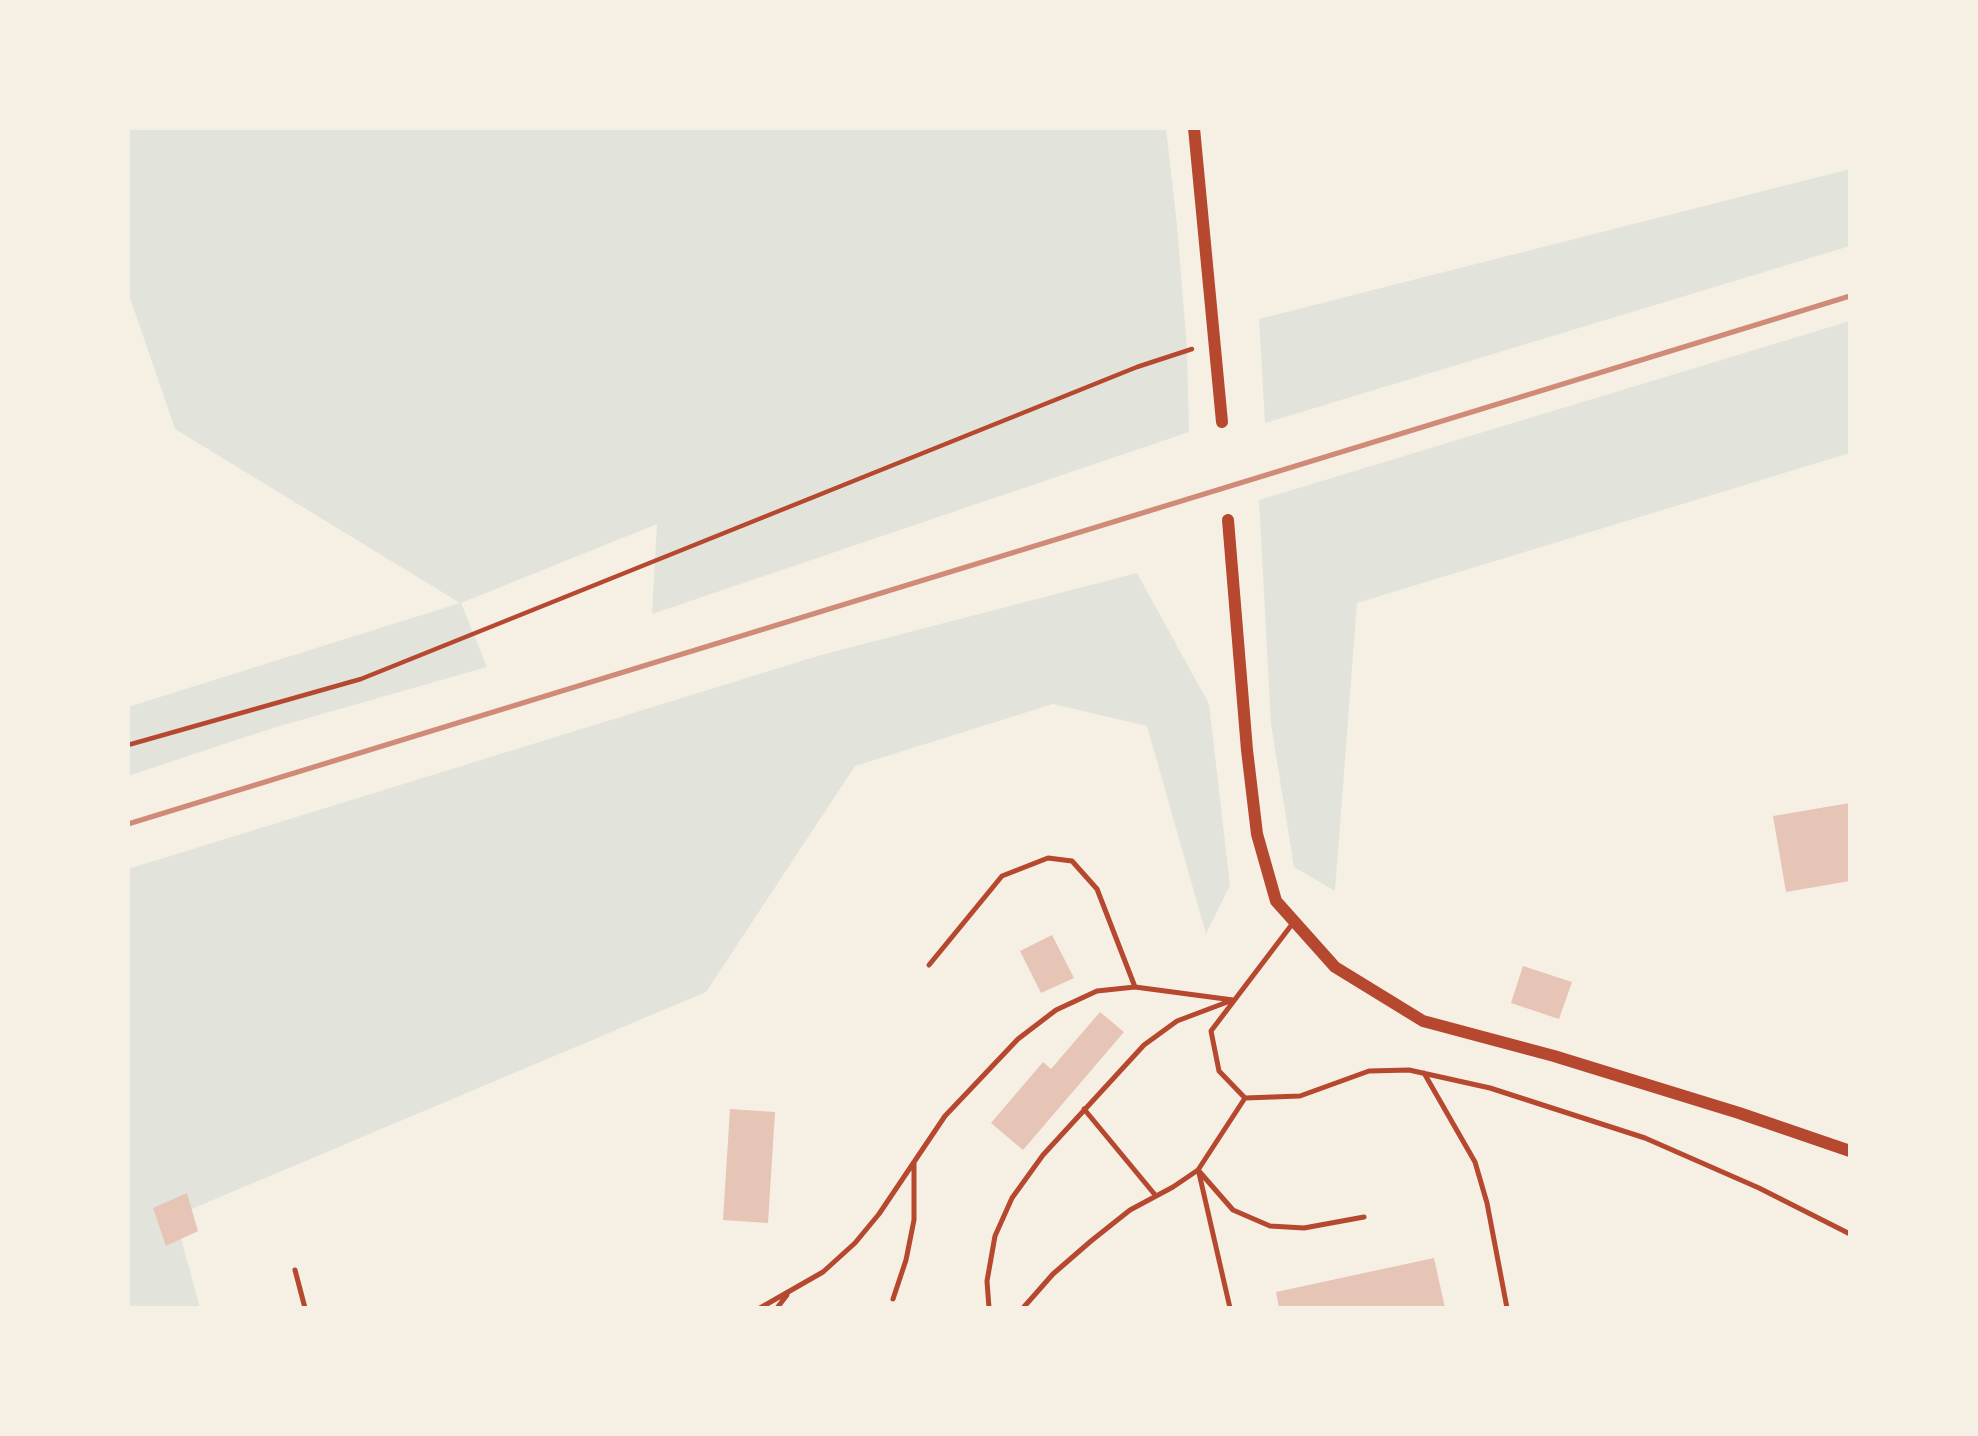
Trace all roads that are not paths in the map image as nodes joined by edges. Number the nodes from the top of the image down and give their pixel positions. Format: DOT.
graph roads {
  1 [pos="1194,128"];
  2 [pos="1222,422"];
  3 [pos="1228,520"];
  4 [pos="1294,922"];
  5 [pos="929,965"];
  6 [pos="1135,987"];
  7 [pos="1233,1000"];
  8 [pos="1424,1073"];
  9 [pos="1245,1098"];
  10 [pos="1084,1109"];
  11 [pos="1850,1151"];
  12 [pos="914,1163"];
  13 [pos="1198,1170"];
  14 [pos="1156,1196"];
  15 [pos="1364,1217"];
  16 [pos="1850,1234"];
  17 [pos="295,1270"];
  18 [pos="789,1292"];
  19 [pos="893,1299"];
  20 [pos="305,1308"];
  21 [pos="760,1308"];
  22 [pos="778,1308"];
  23 [pos="989,1308"];
  24 [pos="1023,1308"];
  25 [pos="1230,1308"];
  26 [pos="1507,1308"];
  1 -- 2 [label="street"];
  3 -- 4 [label="street"];
  4 -- 7 [label="lane"];
  4 -- 11 [label="street"];
  5 -- 6 [label="lane"];
  6 -- 7 [label="lane"];
  6 -- 12 [label="lane"];
  7 -- 9 [label="lane"];
  7 -- 10 [label="lane"];
  8 -- 9 [label="lane"];
  8 -- 16 [label="lane"];
  8 -- 26 [label="lane"];
  9 -- 13 [label="lane"];
  10 -- 14 [label="lane"];
  10 -- 23 [label="lane"];
  12 -- 18 [label="lane"];
  12 -- 19 [label="lane"];
  13 -- 14 [label="lane"];
  13 -- 15 [label="lane"];
  13 -- 25 [label="lane"];
  14 -- 24 [label="lane"];
  17 -- 20 [label="lane"];
  18 -- 21 [label="lane"];
  18 -- 22 [label="lane"];
}
